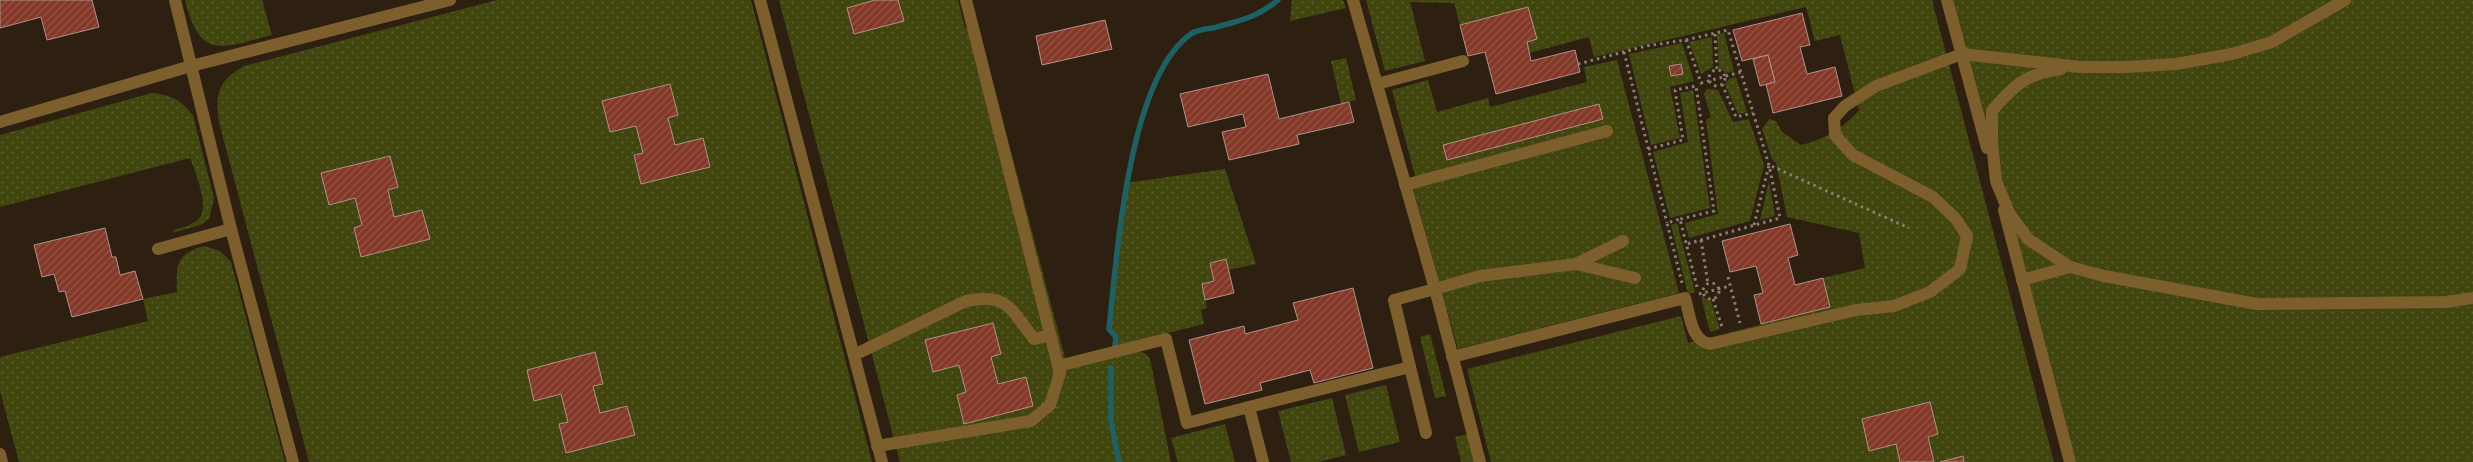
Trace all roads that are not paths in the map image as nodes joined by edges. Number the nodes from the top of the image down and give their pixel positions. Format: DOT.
graph roads {
  1 [pos="175,0"];
  2 [pos="450,0"];
  3 [pos="760,0"];
  4 [pos="966,0"];
  5 [pos="1353,0"];
  6 [pos="1947,0"];
  7 [pos="2346,0"];
  8 [pos="1962,54"];
  9 [pos="1463,61"];
  10 [pos="192,66"];
  11 [pos="2081,67"];
  12 [pos="1377,84"];
  13 [pos="0,122"];
  14 [pos="1607,131"];
  15 [pos="1996,180"];
  16 [pos="1405,185"];
  17 [pos="231,228"];
  18 [pos="1623,241"];
  19 [pos="158,249"];
  20 [pos="1576,264"];
  21 [pos="2070,267"];
  22 [pos="1635,278"];
  23 [pos="2022,280"];
  24 [pos="1435,289"];
  25 [pos="2473,298"];
  26 [pos="1050,335"];
  27 [pos="854,355"];
  28 [pos="1452,357"];
  29 [pos="1058,366"];
  30 [pos="1410,367"];
  31 [pos="1249,407"];
  32 [pos="1426,433"];
  33 [pos="878,446"];
  34 [pos="0,454"];
  35 [pos="2,462"];
  36 [pos="293,462"];
  37 [pos="882,462"];
  38 [pos="1263,462"];
  39 [pos="1480,462"];
  40 [pos="2070,462"];
  1 -- 10 [label="lane"];
  2 -- 10 [label="lane"];
  3 -- 27 [label="lane"];
  4 -- 26 [label="lane"];
  5 -- 12 [label="lane"];
  6 -- 8 [label="lane"];
  7 -- 11 [label="lane"];
  8 -- 11 [label="lane"];
  8 -- 15 [label="lane"];
  8 -- 28 [label="lane"];
  9 -- 12 [label="lane"];
  10 -- 13 [label="lane"];
  10 -- 17 [label="lane"];
  11 -- 15 [label="lane"];
  12 -- 16 [label="lane"];
  14 -- 16 [label="lane"];
  15 -- 21 [label="lane"];
  15 -- 23 [label="lane"];
  16 -- 24 [label="lane"];
  17 -- 19 [label="lane"];
  17 -- 36 [label="lane"];
  18 -- 20 [label="lane"];
  20 -- 22 [label="lane"];
  20 -- 24 [label="lane"];
  21 -- 23 [label="lane"];
  21 -- 25 [label="lane"];
  23 -- 40 [label="lane"];
  24 -- 28 [label="lane"];
  24 -- 30 [label="lane"];
  26 -- 27 [label="lane"];
  26 -- 29 [label="lane"];
  27 -- 33 [label="lane"];
  28 -- 39 [label="lane"];
  29 -- 31 [label="lane"];
  29 -- 33 [label="lane"];
  30 -- 31 [label="lane"];
  30 -- 32 [label="lane"];
  31 -- 38 [label="lane"];
  33 -- 37 [label="lane"];
  34 -- 35 [label="lane"];
}
